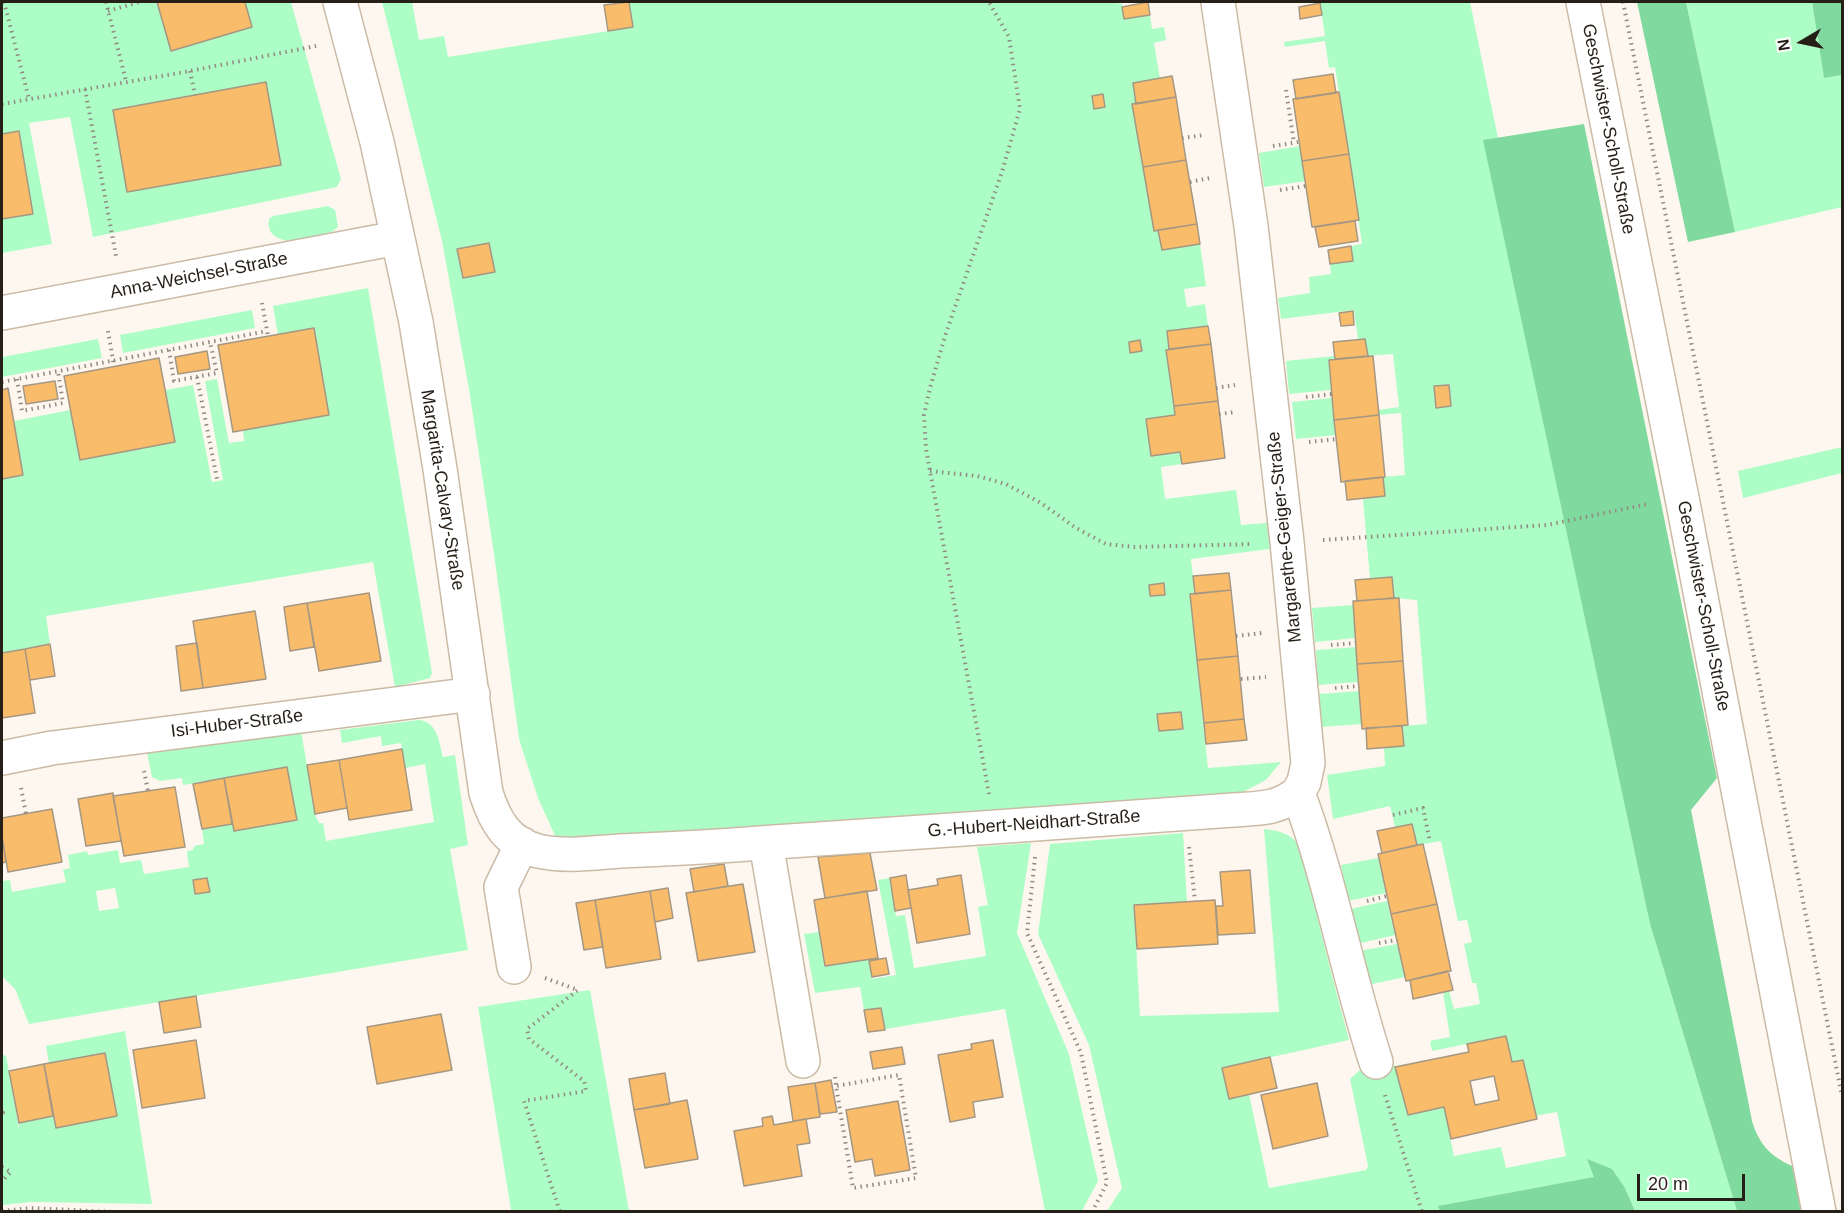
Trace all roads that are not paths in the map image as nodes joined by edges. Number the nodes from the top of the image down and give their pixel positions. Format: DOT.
graph roads {
  1 [pos="340,2"];
  2 [pos="1218,2"];
  3 [pos="1583,2"];
  4 [pos="396,238"];
  5 [pos="2,313"];
  6 [pos="473,693"];
  7 [pos="2,758"];
  8 [pos="1298,793"];
  9 [pos="766,843"];
  10 [pos="522,844"];
  11 [pos="514,967"];
  12 [pos="803,1061"];
  13 [pos="1376,1062"];
  14 [pos="1819,1212"];
  1 -- 4 [label="street, Margarita-Calvary-Straße"];
  2 -- 8 [label="street, Margarethe-Geiger-Straße"];
  3 -- 14 [label="street, Geschwister-Scholl-Straße"];
  4 -- 5 [label="street, Anna-Weichsel-Straße"];
  4 -- 6 [label="street, Margarita-Calvary-Straße"];
  6 -- 7 [label="street, Isi-Huber-Straße"];
  6 -- 10 [label="street, Margarita-Calvary-Straße"];
  8 -- 9 [label="street, G.-Hubert-Neidhart-Straße"];
  8 -- 13 [label="street"];
  9 -- 10 [label="street, G.-Hubert-Neidhart-Straße"];
  9 -- 12 [label="street"];
  10 -- 11 [label="street"];
}
